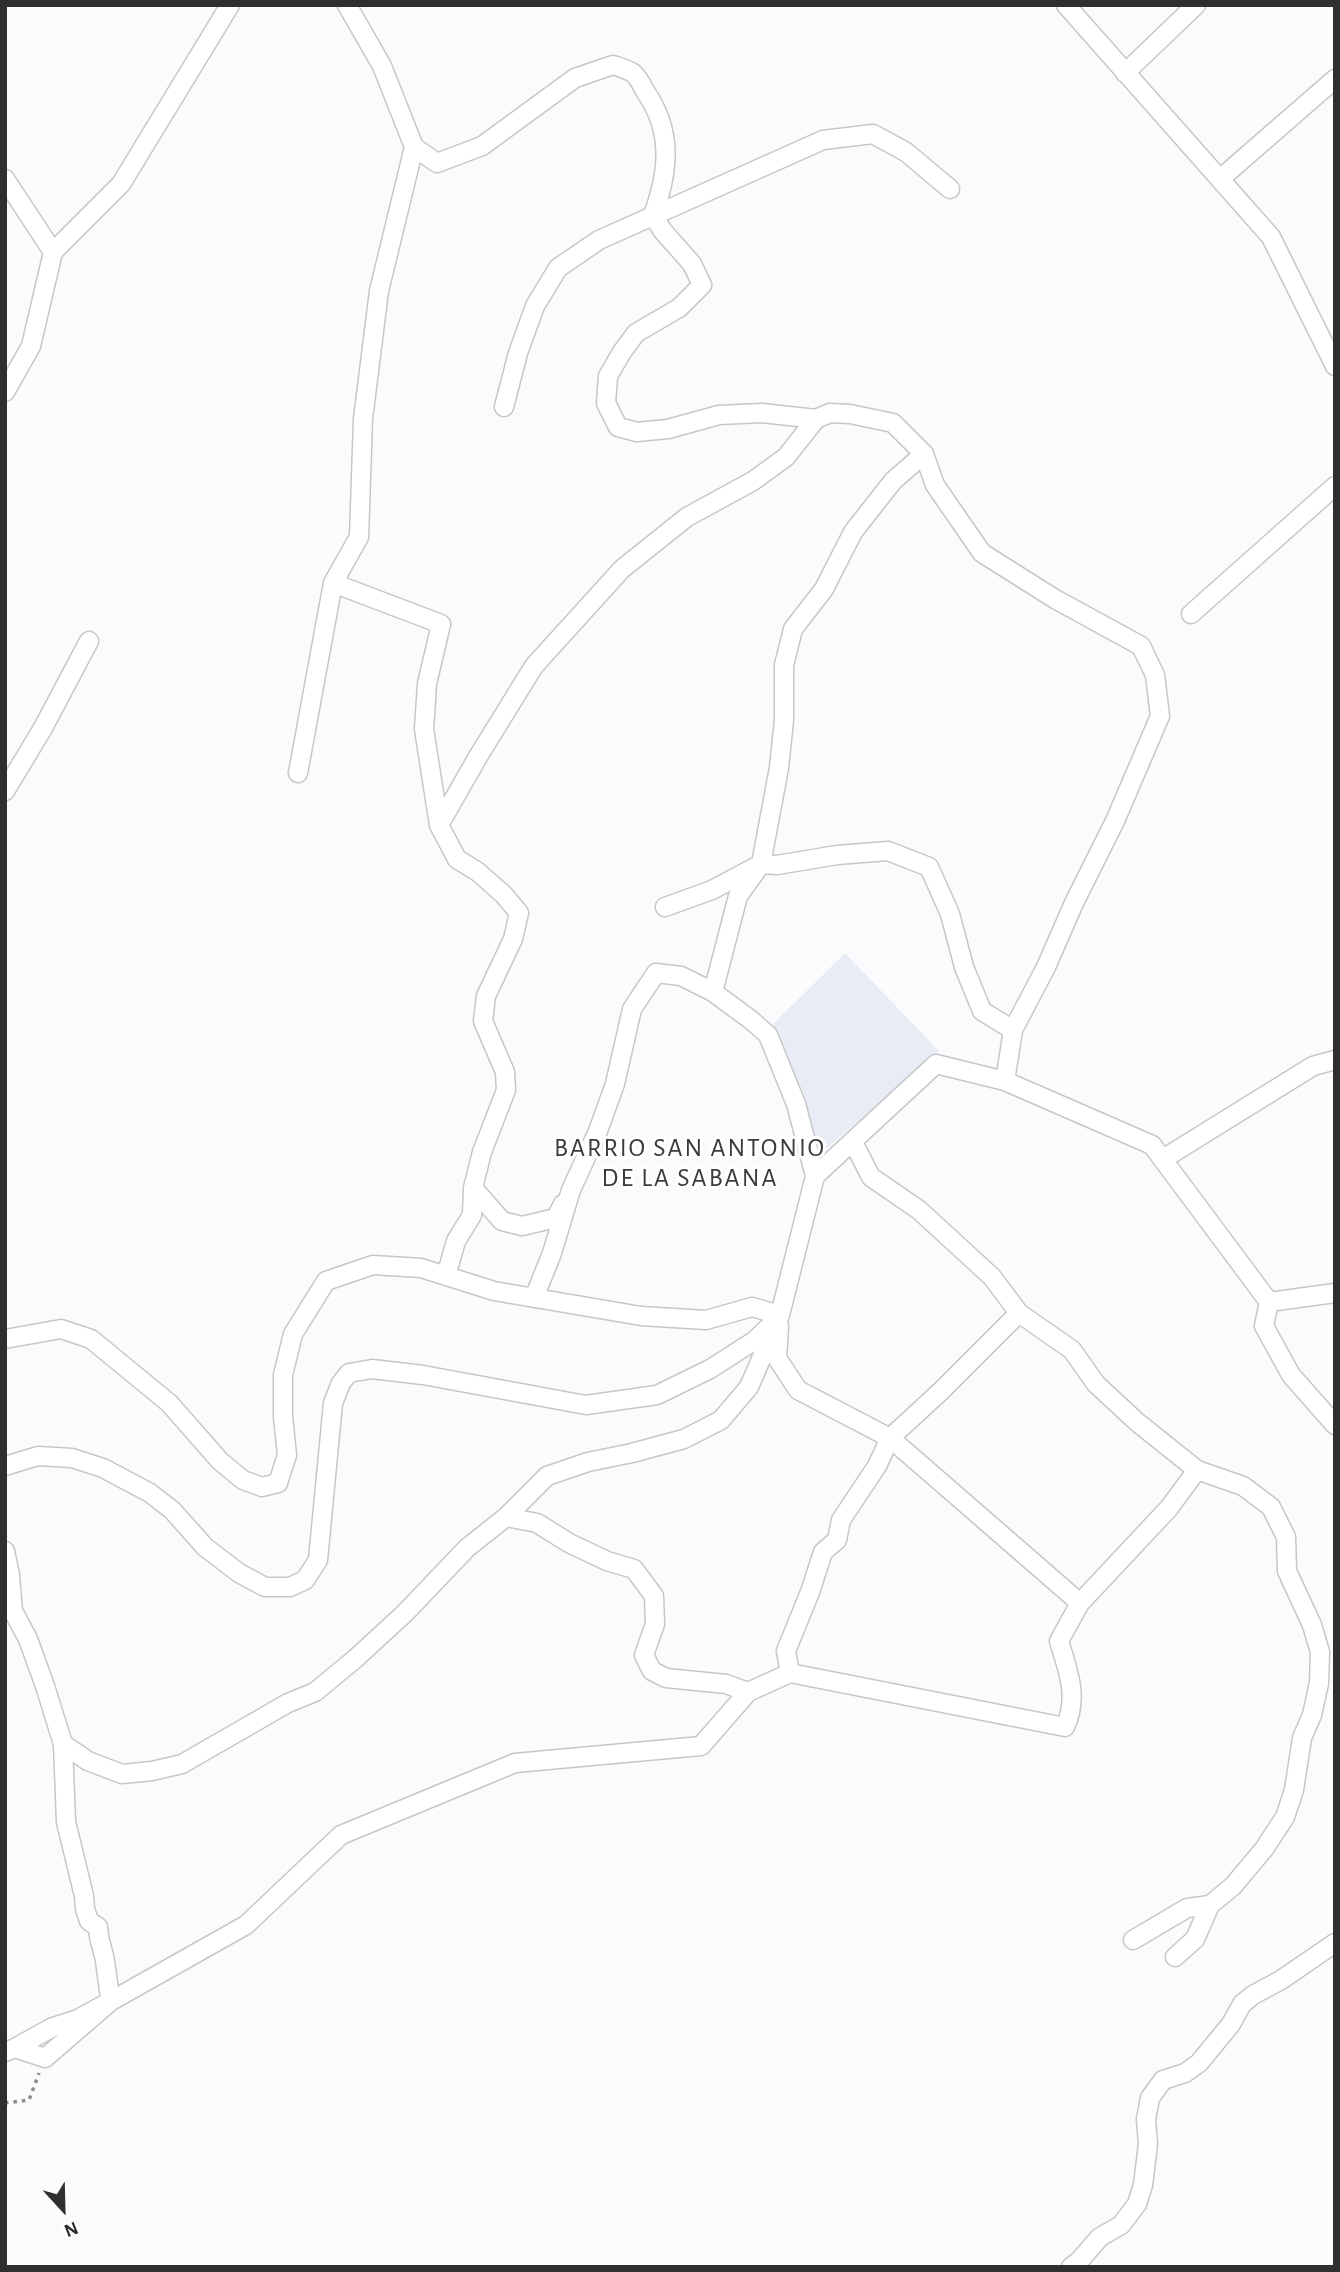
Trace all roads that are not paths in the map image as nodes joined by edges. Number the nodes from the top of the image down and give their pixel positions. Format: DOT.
graph roads {
  1 [pos="230,5"];
  2 [pos="348,5"];
  3 [pos="1066,5"];
  4 [pos="1196,5"];
  5 [pos="1125,73"];
  6 [pos="1335,79"];
  7 [pos="414,147"];
  8 [pos="5,179"];
  9 [pos="1220,179"];
  10 [pos="950,189"];
  11 [pos="653,215"];
  12 [pos="53,252"];
  13 [pos="1335,366"];
  14 [pos="5,392"];
  15 [pos="504,407"];
  16 [pos="816,419"];
  17 [pos="924,454"];
  18 [pos="1335,486"];
  19 [pos="333,583"];
  20 [pos="1191,614"];
  21 [pos="89,641"];
  22 [pos="298,773"];
  23 [pos="5,791"];
  24 [pos="439,825"];
  25 [pos="761,864"];
  26 [pos="665,907"];
  27 [pos="713,992"];
  28 [pos="1013,1030"];
  29 [pos="1335,1060"];
  30 [pos="1005,1081"];
  31 [pos="853,1142"];
  32 [pos="1163,1159"];
  33 [pos="815,1177"];
  34 [pos="473,1188"];
  35 [pos="571,1190"];
  36 [pos="446,1276"];
  37 [pos="1335,1293"];
  38 [pos="534,1298"];
  39 [pos="1269,1302"];
  40 [pos="1019,1313"];
  41 [pos="780,1315"];
  42 [pos="5,1339"];
  43 [pos="1335,1425"];
  44 [pos="890,1438"];
  45 [pos="5,1466"];
  46 [pos="1197,1469"];
  47 [pos="506,1517"];
  48 [pos="5,1551"];
  49 [pos="1080,1604"];
  50 [pos="9,1611"];
  51 [pos="790,1673"];
  52 [pos="748,1692"];
  53 [pos="63,1744"];
  54 [pos="1210,1905"];
  55 [pos="1133,1940"];
  56 [pos="1335,1943"];
  57 [pos="1175,1957"];
  58 [pos="111,2001"];
  59 [pos="10,2050"];
  60 [pos="1071,2267"];
  1 -- 12 [label="street"];
  2 -- 7 [label="street"];
  3 -- 5 [label="street"];
  4 -- 5 [label="street"];
  5 -- 9 [label="street"];
  6 -- 9 [label="street"];
  7 -- 11 [label="street"];
  7 -- 19 [label="street"];
  8 -- 12 [label="street"];
  9 -- 13 [label="street"];
  10 -- 11 [label="street"];
  11 -- 15 [label="street"];
  11 -- 16 [label="street"];
  12 -- 14 [label="street"];
  16 -- 17 [label="street"];
  16 -- 24 [label="street"];
  17 -- 25 [label="street"];
  17 -- 28 [label="street"];
  18 -- 20 [label="street"];
  19 -- 22 [label="street"];
  19 -- 24 [label="street"];
  21 -- 23 [label="street"];
  24 -- 34 [label="street"];
  25 -- 26 [label="street"];
  25 -- 27 [label="street"];
  25 -- 28 [label="street"];
  27 -- 33 [label="street"];
  27 -- 35 [label="street"];
  28 -- 30 [label="street"];
  29 -- 32 [label="street"];
  30 -- 31 [label="street"];
  30 -- 32 [label="street"];
  31 -- 33 [label="street"];
  31 -- 40 [label="street"];
  32 -- 39 [label="street"];
  33 -- 41 [label="street"];
  34 -- 35 [label="street"];
  34 -- 36 [label="street"];
  35 -- 38 [label="street"];
  36 -- 38 [label="street"];
  36 -- 42 [label="street"];
  37 -- 39 [label="street"];
  38 -- 41 [label="street"];
  39 -- 43 [label="street"];
  40 -- 44 [label="street"];
  40 -- 46 [label="street"];
  41 -- 44 [label="street"];
  41 -- 45 [label="street"];
  41 -- 47 [label="street"];
  44 -- 49 [label="street"];
  44 -- 51 [label="street"];
  46 -- 49 [label="street"];
  46 -- 54 [label="street"];
  47 -- 52 [label="street"];
  47 -- 53 [label="street"];
  48 -- 50 [label="street"];
  49 -- 51 [label="street"];
  50 -- 53 [label="street"];
  51 -- 52 [label="street"];
  52 -- 58 [label="street"];
  53 -- 58 [label="street"];
  54 -- 55 [label="street"];
  54 -- 57 [label="street"];
  56 -- 60 [label="street"];
  58 -- 59 [label="street"];
  58 -- 59 [label="street"];
}
